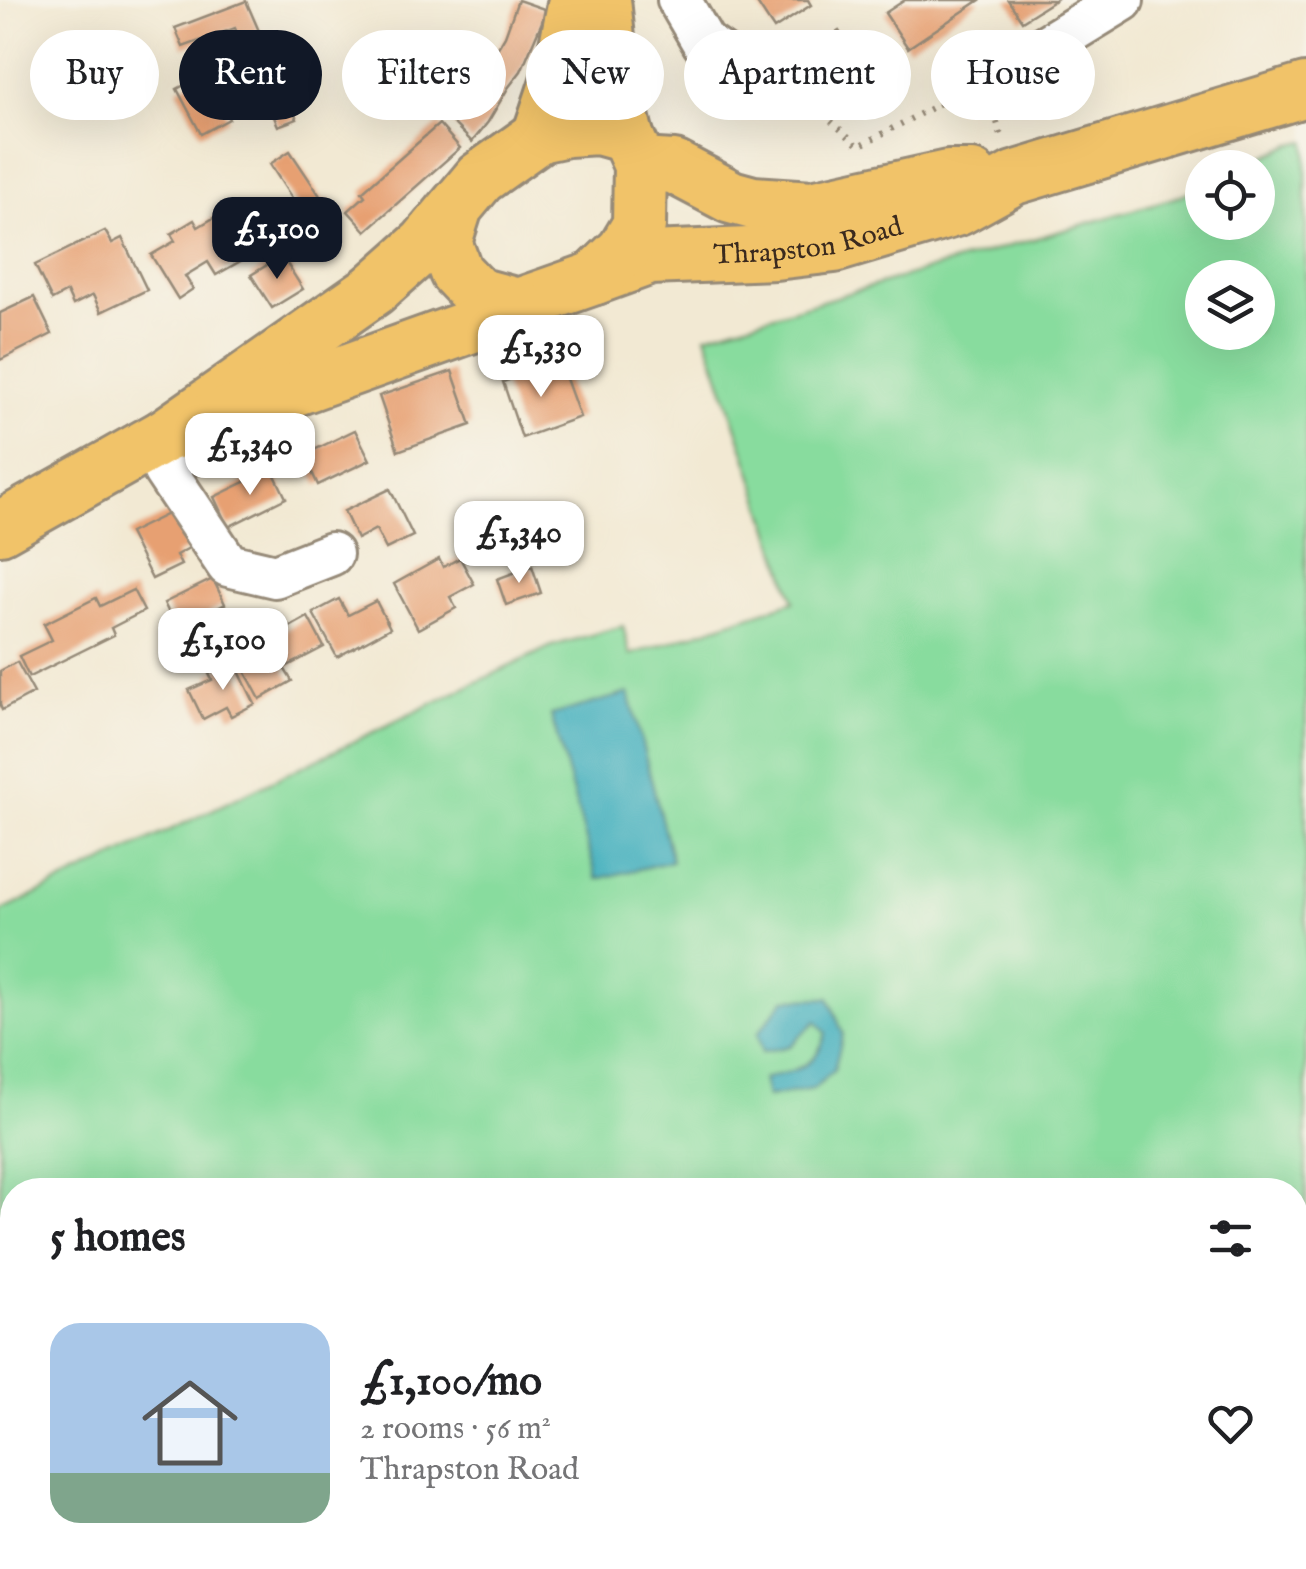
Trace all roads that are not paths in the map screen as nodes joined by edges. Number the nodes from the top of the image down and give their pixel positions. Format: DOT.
graph roads {
  1 [pos="576,0"];
  2 [pos="604,0"];
  3 [pos="679,0"];
  4 [pos="1122,0"];
  5 [pos="696,30"];
  6 [pos="1073,30"];
  7 [pos="1306,90"];
  8 [pos="539,136"];
  9 [pos="634,150"];
  10 [pos="1014,178"];
  11 [pos="456,207"];
  12 [pos="595,278"];
  13 [pos="518,305"];
  14 [pos="157,439"];
  15 [pos="0,528"];
  16 [pos="331,554"];
  1 -- 8 [label="main road"];
  2 -- 9 [label="main road"];
  3 -- 5 [label="street"];
  4 -- 6 [label="street"];
  7 -- 10 [label="main road, Thrapston Road"];
  8 -- 9 [label="main road, Thrapston Road"];
  8 -- 11 [label="main road, Thrapston Road"];
  9 -- 10 [label="main road, Thrapston Road"];
  9 -- 12 [label="main road, Thrapston Road"];
  10 -- 12 [label="main road, Thrapston Road"];
  11 -- 13 [label="main road"];
  11 -- 14 [label="main road, Thrapston Road"];
  12 -- 13 [label="main road, Thrapston Road"];
  13 -- 14 [label="main road, Thrapston Road"];
  14 -- 15 [label="main road"];
  14 -- 16 [label="street"];
}
